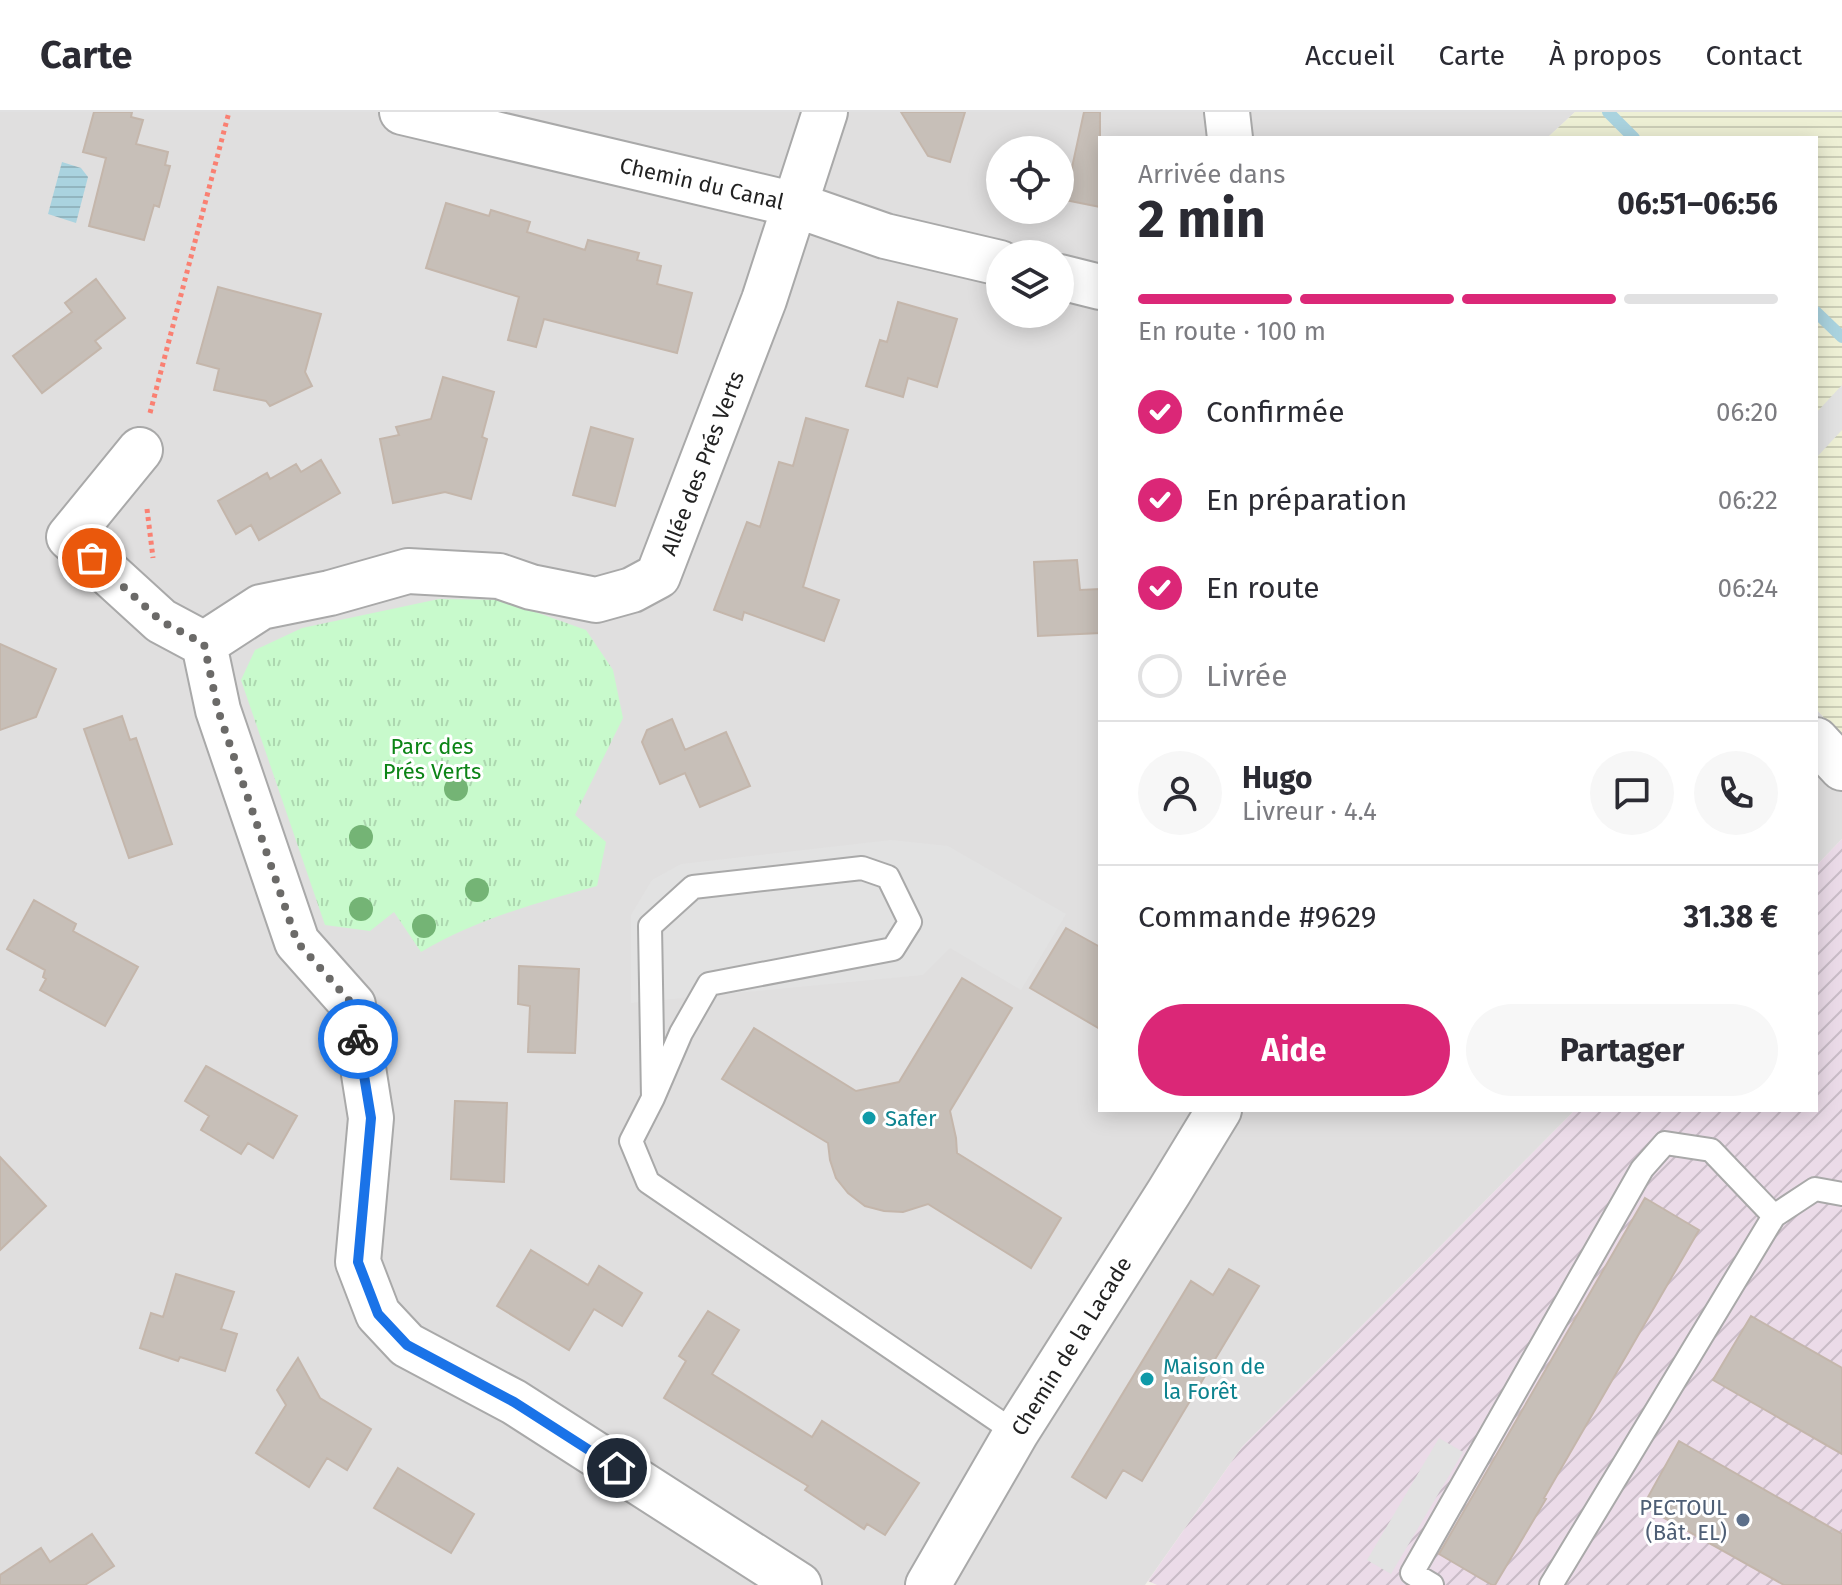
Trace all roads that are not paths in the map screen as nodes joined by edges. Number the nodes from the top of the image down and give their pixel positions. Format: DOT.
graph roads {
  1 [pos="402,112"];
  2 [pos="825,112"];
  3 [pos="1227,112"];
  4 [pos="1230,136"];
  5 [pos="796,205"];
  6 [pos="986,260"];
  7 [pos="1074,280"];
  8 [pos="1098,286"];
  9 [pos="140,450"];
  10 [pos="204,644"];
  11 [pos="1818,742"];
  12 [pos="1842,768"];
  13 [pos="653,1098"];
  14 [pos="1218,1112"];
  15 [pos="1842,1194"];
  16 [pos="1774,1216"];
  17 [pos="1016,1433"];
  18 [pos="799,1585"];
  19 [pos="928,1585"];
  20 [pos="1432,1585"];
  21 [pos="1551,1585"];
  1 -- 5 [label="street, Chemin du Canal"];
  2 -- 5 [label="street, Allée des Prés Verts"];
  3 -- 4 [label="street"];
  5 -- 6 [label="street, Chemin du Canal"];
  5 -- 10 [label="street, Allée des Prés Verts"];
  7 -- 8 [label="street"];
  9 -- 10 [label="street"];
  10 -- 18 [label="street"];
  11 -- 12 [label="street"];
  13 -- 13 [label="lane"];
  13 -- 17 [label="lane"];
  14 -- 17 [label="street, Chemin de la Lacade"];
  15 -- 16 [label="lane"];
  16 -- 20 [label="lane"];
  16 -- 21 [label="lane"];
  17 -- 19 [label="street, Chemin de la Lacade"];
}
